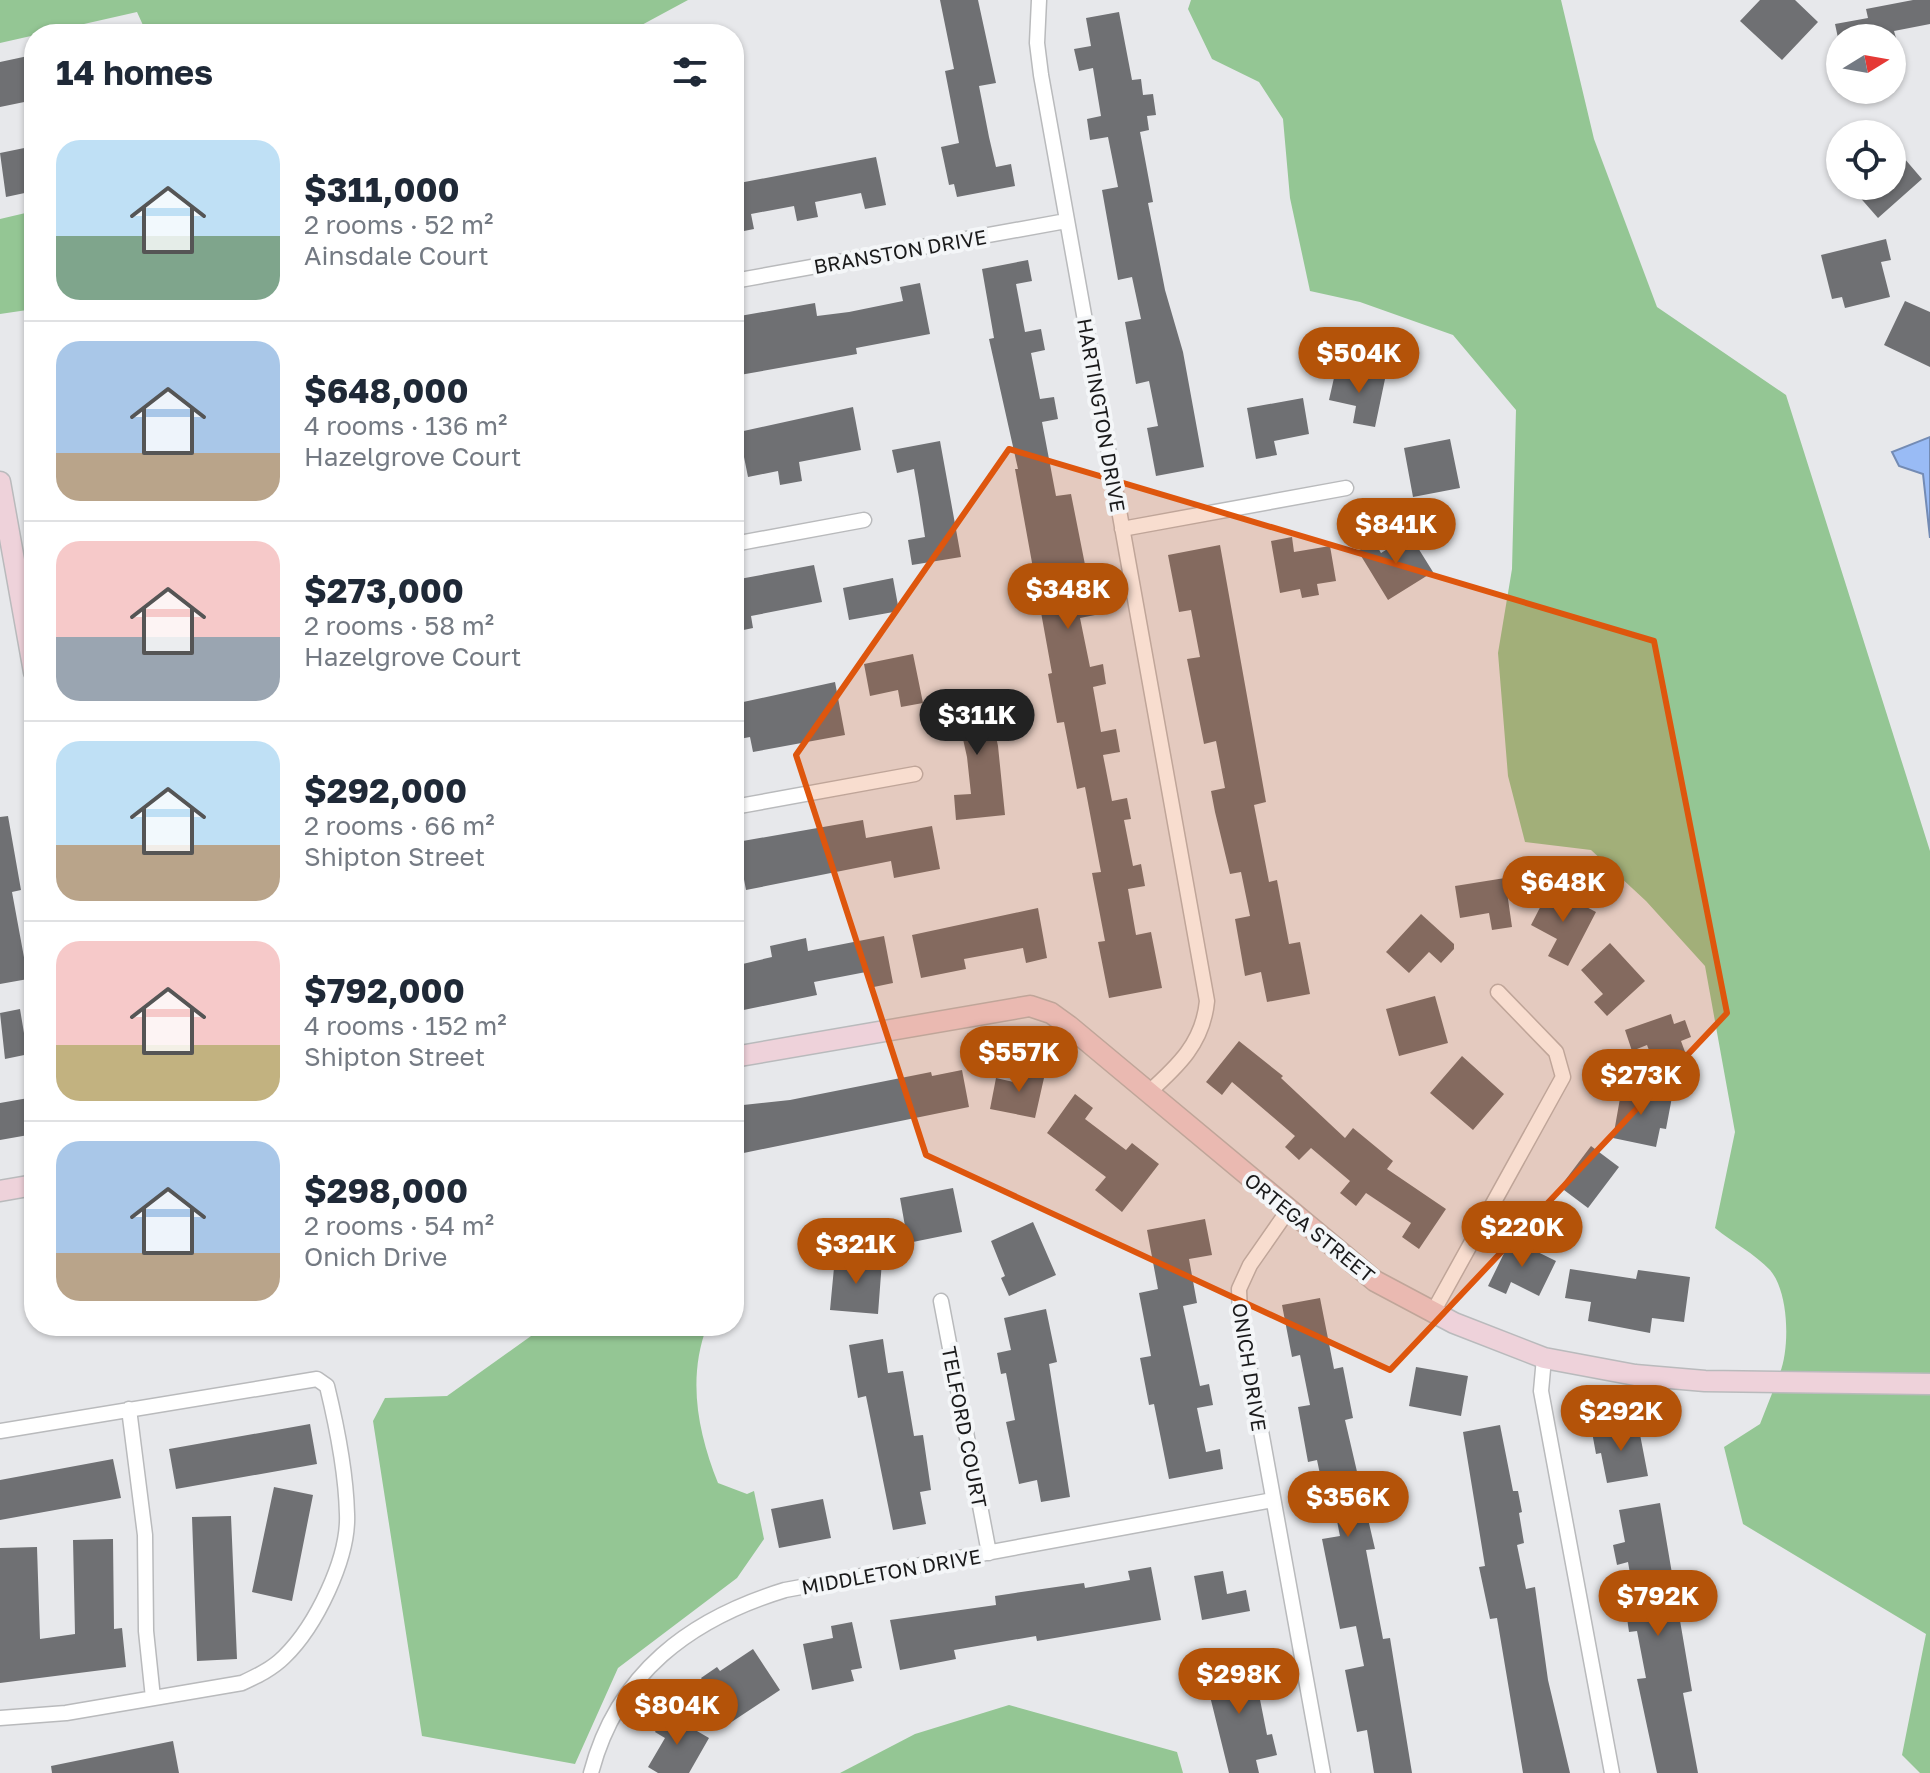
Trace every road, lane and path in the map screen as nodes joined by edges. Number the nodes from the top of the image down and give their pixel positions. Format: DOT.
graph roads {
  1 [pos="1039,0"];
  2 [pos="1066,221"];
  3 [pos="744,279"];
  4 [pos="0,482"];
  5 [pos="1346,488"];
  6 [pos="864,520"];
  7 [pos="1122,529"];
  8 [pos="744,542"];
  9 [pos="24,616"];
  10 [pos="915,774"];
  11 [pos="744,805"];
  12 [pos="1498,992"];
  13 [pos="744,1055"];
  14 [pos="1148,1093"];
  15 [pos="24,1187"];
  16 [pos="0,1191"];
  17 [pos="1289,1209"];
  18 [pos="941,1301"];
  19 [pos="1433,1312"];
  20 [pos="1544,1358"];
  21 [pos="1930,1384"];
  22 [pos="129,1409"];
  23 [pos="0,1431"];
  24 [pos="1273,1500"];
  25 [pos="989,1553"];
  26 [pos="153,1698"];
  27 [pos="0,1718"];
  28 [pos="591,1773"];
  29 [pos="1323,1773"];
  30 [pos="1612,1773"];
  1 -- 2 [label="street, HARTINGTON DRIVE"];
  2 -- 3 [label="street, BRANSTON DRIVE"];
  2 -- 7 [label="street, HARTINGTON DRIVE"];
  4 -- 9 [label="street"];
  5 -- 7 [label="street"];
  6 -- 8 [label="street"];
  7 -- 14 [label="street, HARTINGTON DRIVE"];
  10 -- 11 [label="street"];
  12 -- 19 [label="street"];
  13 -- 14 [label="street, ORTEGA STREET"];
  14 -- 17 [label="street, ORTEGA STREET"];
  15 -- 16 [label="street"];
  17 -- 19 [label="street, ORTEGA STREET"];
  17 -- 24 [label="street, ONICH DRIVE"];
  18 -- 25 [label="street, TELFORD COURT"];
  19 -- 20 [label="street, ORTEGA STREET"];
  20 -- 21 [label="street, ORTEGA STREET"];
  20 -- 30 [label="street"];
  22 -- 23 [label="street"];
  22 -- 26 [label="street"];
  22 -- 26 [label="street"];
  24 -- 25 [label="street, MIDDLETON DRIVE"];
  24 -- 29 [label="street, ONICH DRIVE"];
  25 -- 28 [label="street, MIDDLETON DRIVE"];
  26 -- 27 [label="street"];
}
